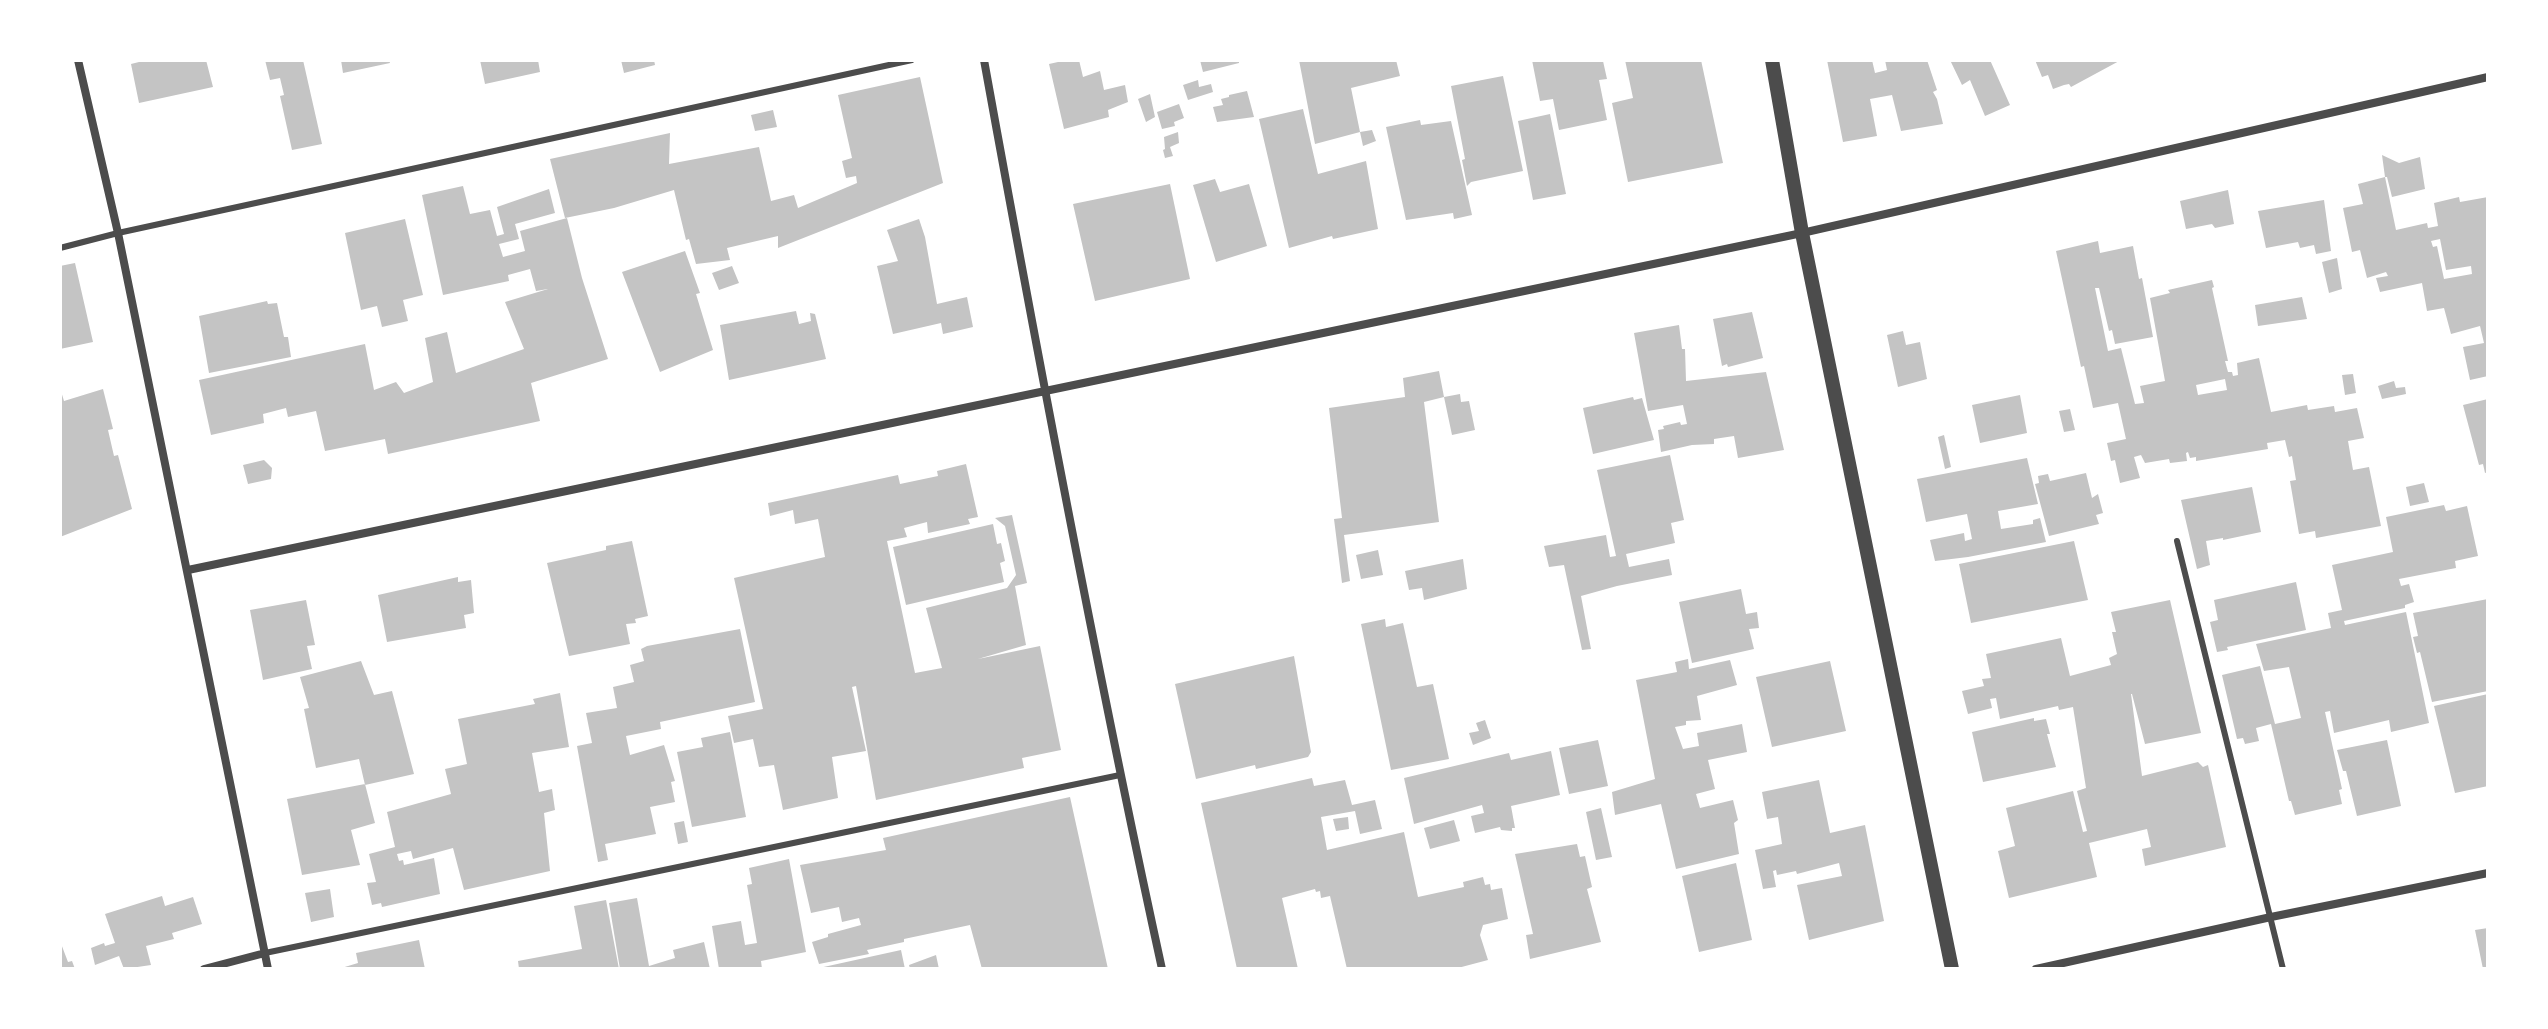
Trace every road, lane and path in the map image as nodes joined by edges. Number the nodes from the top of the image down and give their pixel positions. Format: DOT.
graph roads {
  1 [pos="78,60"];
  2 [pos="912,60"];
  3 [pos="984,60"];
  4 [pos="1772,60"];
  5 [pos="2488,77"];
  6 [pos="118,233"];
  7 [pos="1802,233"];
  8 [pos="60,248"];
  9 [pos="1044,391"];
  10 [pos="2177,541"];
  11 [pos="188,570"];
  12 [pos="1120,775"];
  13 [pos="2488,873"];
  14 [pos="2271,917"];
  15 [pos="265,953"];
  16 [pos="204,969"];
  17 [pos="268,969"];
  18 [pos="1162,969"];
  19 [pos="1952,969"];
  20 [pos="2036,969"];
  21 [pos="2283,969"];
  1 -- 6 [label="street"];
  2 -- 6 [label="lane"];
  3 -- 9 [label="street"];
  4 -- 7 [label="street"];
  5 -- 7 [label="street"];
  6 -- 8 [label="lane"];
  6 -- 11 [label="street"];
  7 -- 9 [label="street"];
  7 -- 19 [label="street"];
  9 -- 11 [label="street"];
  9 -- 12 [label="street"];
  10 -- 14 [label="lane"];
  11 -- 15 [label="street"];
  12 -- 15 [label="lane"];
  12 -- 18 [label="street"];
  13 -- 14 [label="street"];
  14 -- 20 [label="street"];
  14 -- 21 [label="lane"];
  15 -- 16 [label="street"];
  15 -- 17 [label="street"];
}
